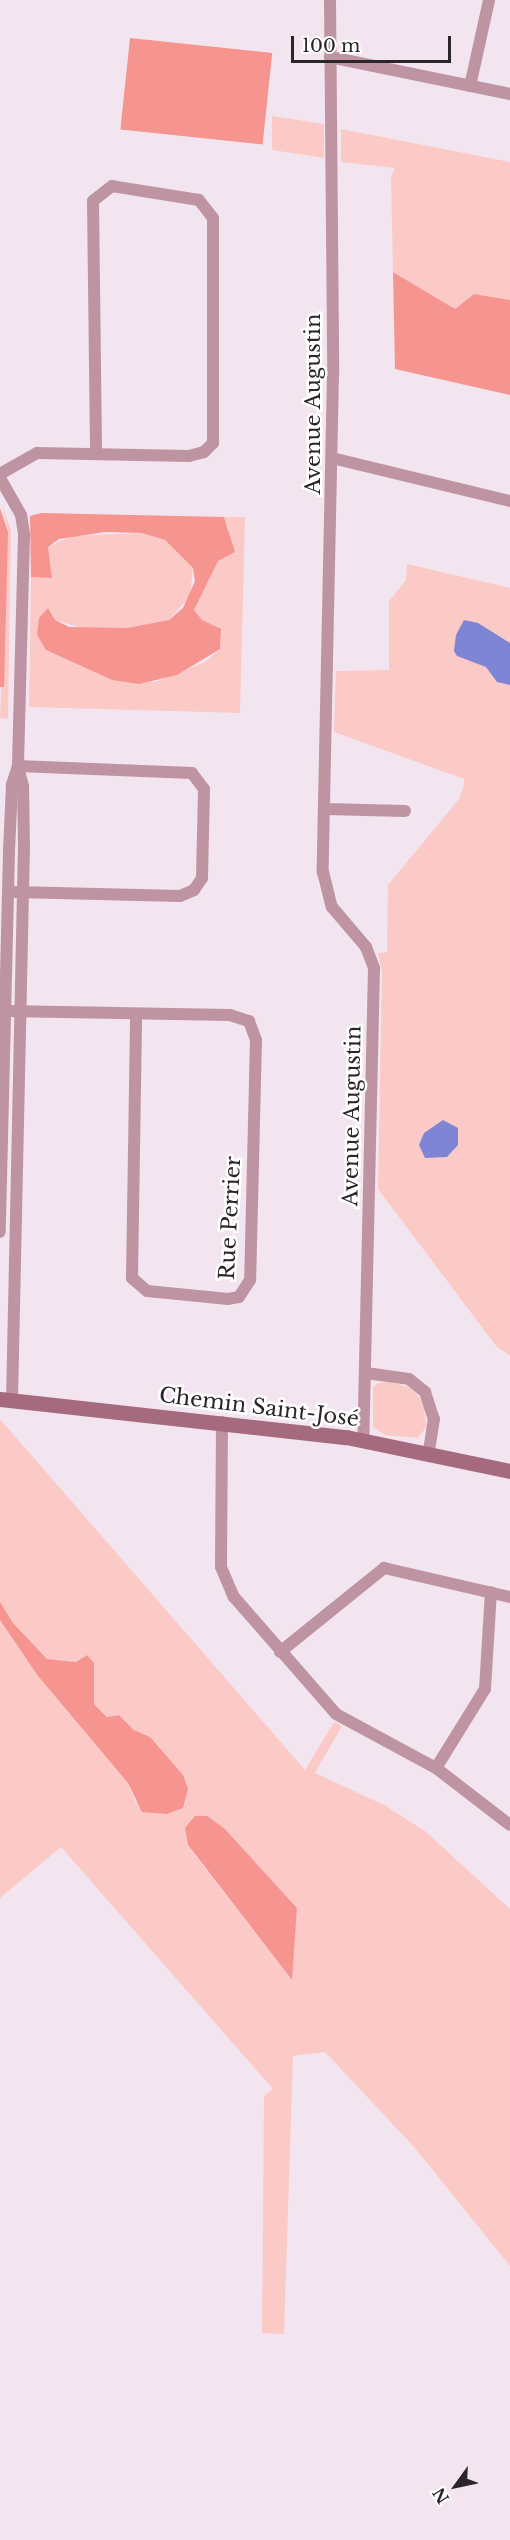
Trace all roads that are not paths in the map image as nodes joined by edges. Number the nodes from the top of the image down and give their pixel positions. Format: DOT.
graph roads {
  1 [pos="330,0"];
  2 [pos="489,0"];
  3 [pos="330,57"];
  4 [pos="470,86"];
  5 [pos="510,94"];
  6 [pos="96,453"];
  7 [pos="332,458"];
  8 [pos="0,476"];
  9 [pos="510,501"];
  10 [pos="18,766"];
  11 [pos="325,809"];
  12 [pos="405,811"];
  13 [pos="8,891"];
  14 [pos="23,892"];
  15 [pos="6,1011"];
  16 [pos="20,1011"];
  17 [pos="136,1014"];
  18 [pos="0,1234"];
  19 [pos="15,1237"];
  20 [pos="366,1373"];
  21 [pos="6,1400"];
  22 [pos="222,1422"];
  23 [pos="363,1440"];
  24 [pos="429,1452"];
  25 [pos="510,1471"];
  26 [pos="491,1592"];
  27 [pos="510,1597"];
  28 [pos="280,1652"];
  29 [pos="436,1768"];
  30 [pos="510,1824"];
  1 -- 3 [label="street, Avenue Augustin"];
  2 -- 4 [label="street"];
  3 -- 4 [label="street"];
  3 -- 7 [label="street, Avenue Augustin"];
  4 -- 5 [label="street"];
  6 -- 6 [label="street"];
  6 -- 8 [label="street"];
  7 -- 9 [label="street"];
  7 -- 11 [label="street, Avenue Augustin"];
  8 -- 10 [label="street"];
  10 -- 13 [label="street"];
  10 -- 14 [label="street"];
  10 -- 14 [label="street"];
  11 -- 12 [label="street"];
  11 -- 20 [label="street, Avenue Augustin"];
  13 -- 14 [label="street"];
  13 -- 15 [label="street"];
  14 -- 16 [label="street"];
  15 -- 16 [label="street, Rue Perrier"];
  15 -- 18 [label="street"];
  16 -- 17 [label="street, Rue Perrier"];
  16 -- 19 [label="street"];
  17 -- 17 [label="street, Rue Perrier"];
  18 -- 19 [label="street"];
  19 -- 21 [label="street"];
  20 -- 23 [label="street, Avenue Augustin"];
  20 -- 24 [label="street"];
  21 -- 22 [label="street, Chemin Saint-José"];
  22 -- 23 [label="street, Chemin Saint-José"];
  22 -- 28 [label="street"];
  23 -- 24 [label="street, Chemin Saint-José"];
  24 -- 25 [label="street, Chemin Saint-José"];
  26 -- 27 [label="street"];
  26 -- 28 [label="street"];
  26 -- 29 [label="street"];
  28 -- 29 [label="street"];
  29 -- 30 [label="street"];
}
